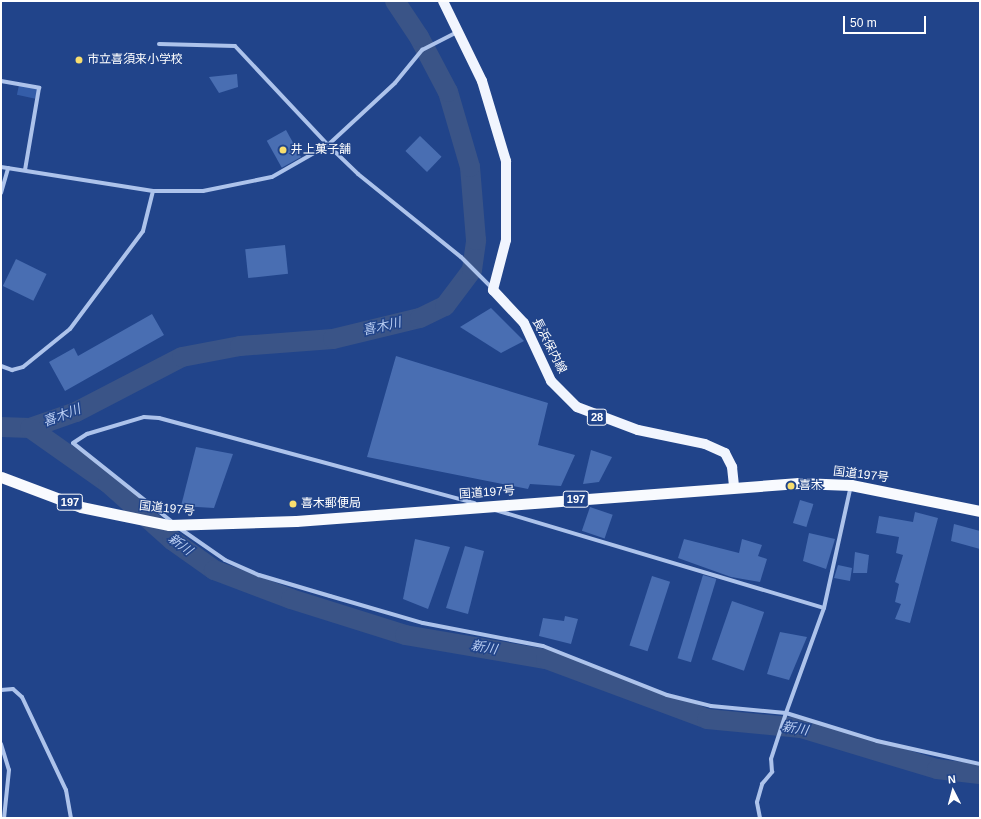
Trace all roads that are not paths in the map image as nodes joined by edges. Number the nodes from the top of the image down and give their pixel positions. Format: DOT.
graph roads {
  1 [pos="443,1"];
  2 [pos="455,34"];
  3 [pos="159,44"];
  4 [pos="1,81"];
  5 [pos="328,145"];
  6 [pos="1,167"];
  7 [pos="8,168"];
  8 [pos="25,170"];
  9 [pos="153,191"];
  10 [pos="1,193"];
  11 [pos="491,287"];
  12 [pos="1,366"];
  13 [pos="1,477"];
  14 [pos="851,485"];
  15 [pos="734,486"];
  16 [pos="485,506"];
  17 [pos="980,511"];
  18 [pos="172,525"];
  19 [pos="824,608"];
  20 [pos="1,690"];
  21 [pos="786,713"];
  22 [pos="1,744"];
  23 [pos="980,764"];
  24 [pos="4,818"];
  25 [pos="71,818"];
  26 [pos="760,818"];
  1 -- 2 [label="main road"];
  2 -- 5 [label="street"];
  2 -- 11 [label="main road"];
  3 -- 5 [label="street"];
  4 -- 8 [label="street"];
  5 -- 9 [label="street"];
  5 -- 11 [label="street"];
  6 -- 7 [label="street"];
  7 -- 8 [label="street"];
  7 -- 10 [label="street"];
  8 -- 9 [label="street"];
  9 -- 12 [label="street"];
  11 -- 15 [label="main road, 長浜保内線 / 28"];
  13 -- 18 [label="highway, 国道197号 / 197"];
  14 -- 15 [label="highway, 国道197号 / 197"];
  14 -- 17 [label="highway, 国道197号 / 197"];
  14 -- 19 [label="street"];
  15 -- 16 [label="highway, 国道197号 / 197"];
  16 -- 18 [label="highway, 国道197号 / 197"];
  16 -- 18 [label="street"];
  16 -- 19 [label="street"];
  18 -- 21 [label="street"];
  19 -- 21 [label="street"];
  20 -- 25 [label="street"];
  21 -- 23 [label="street"];
  21 -- 26 [label="street"];
  22 -- 24 [label="street"];
}
